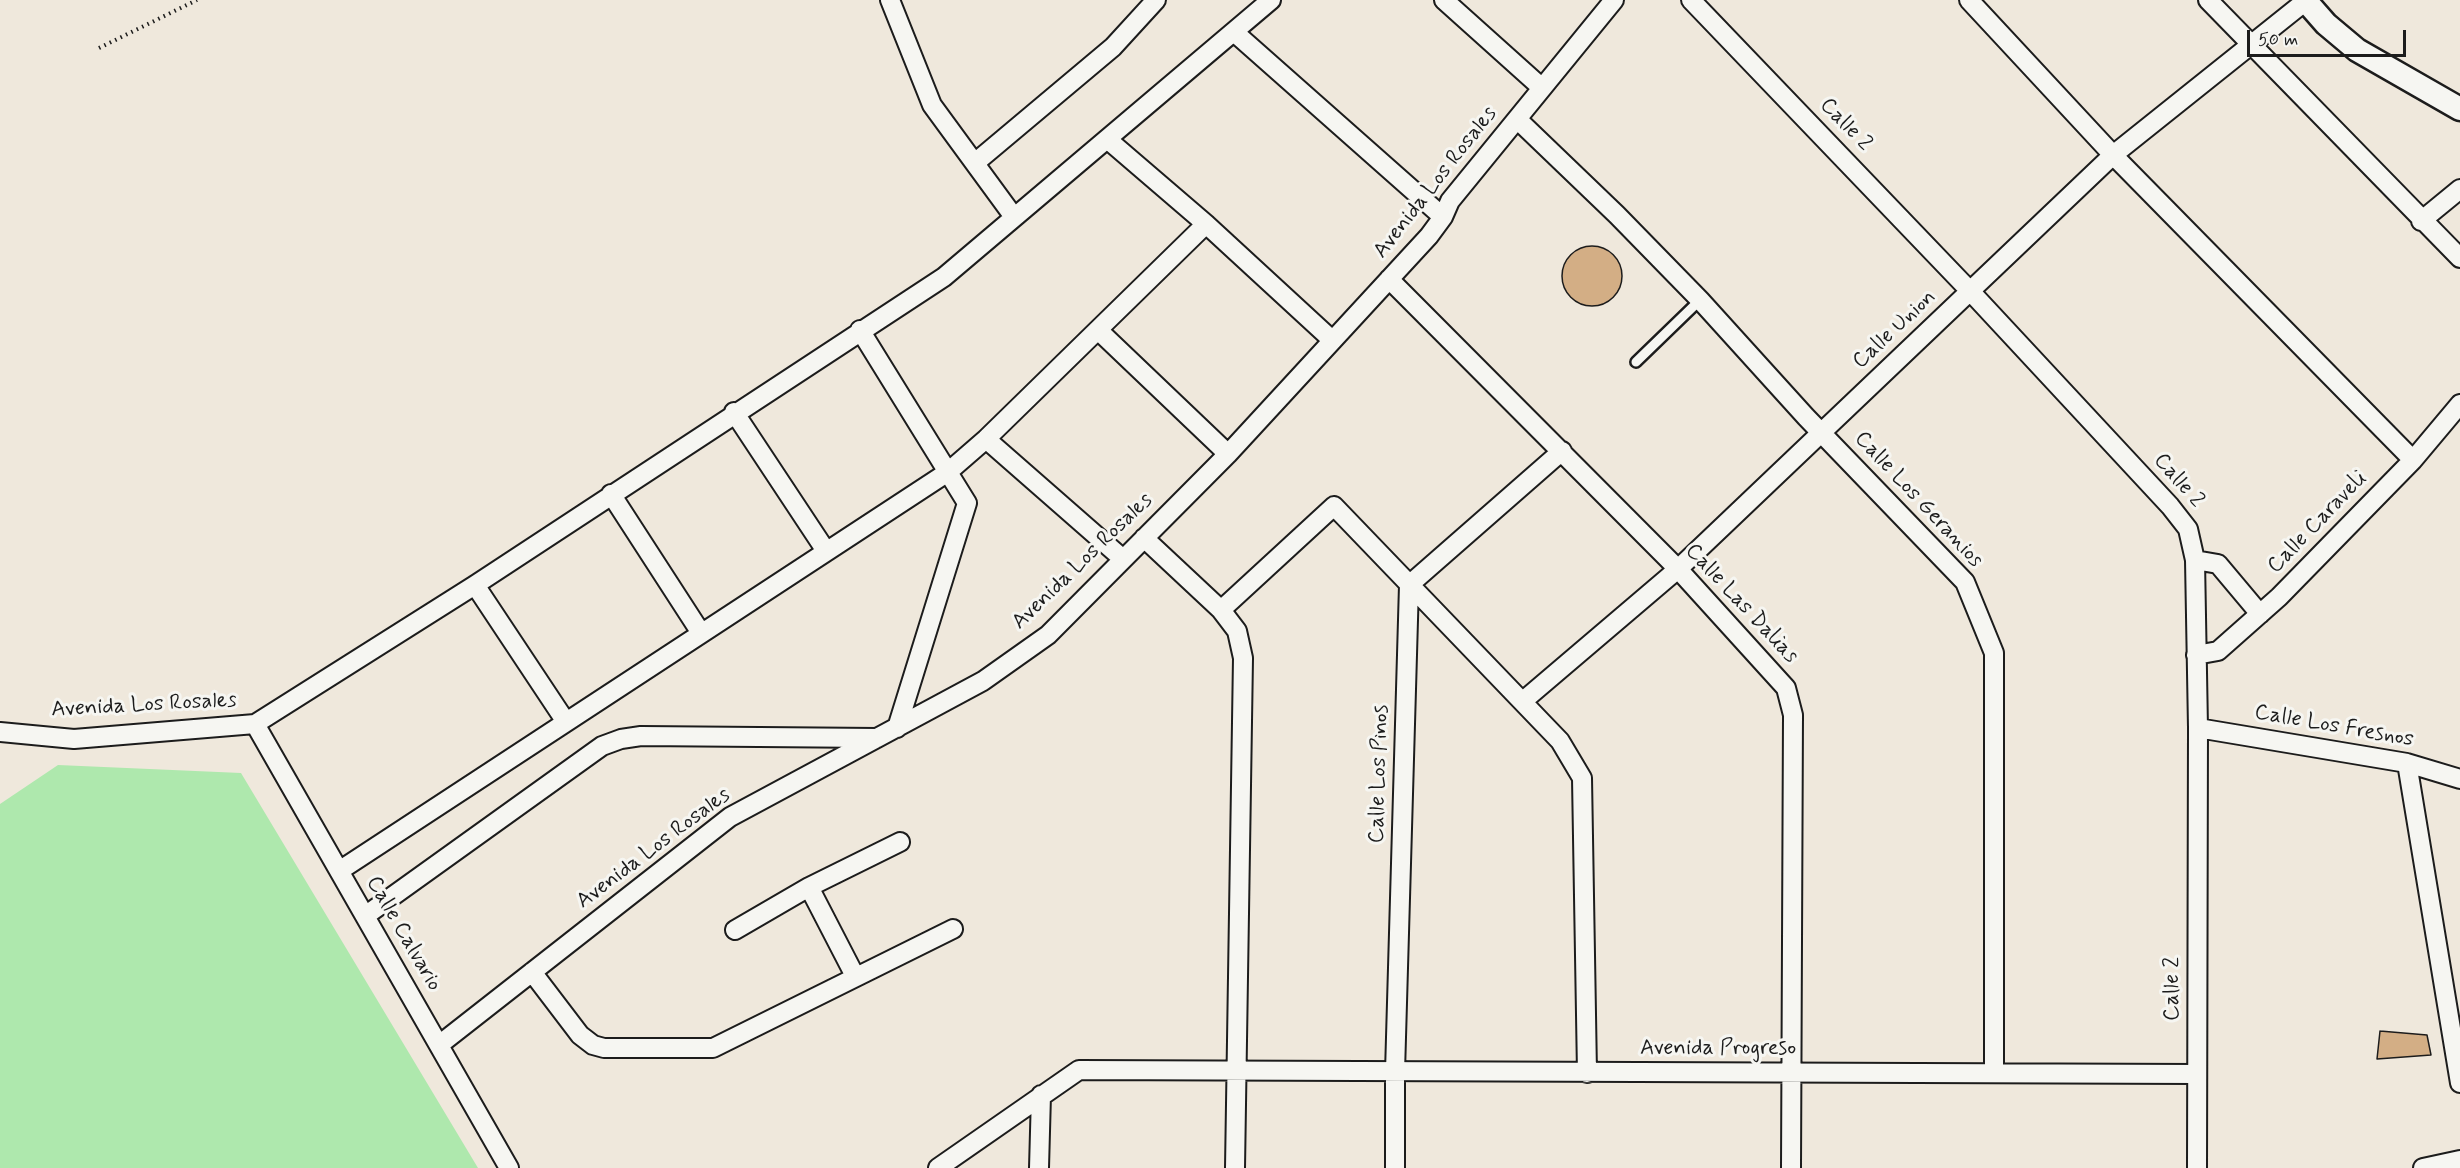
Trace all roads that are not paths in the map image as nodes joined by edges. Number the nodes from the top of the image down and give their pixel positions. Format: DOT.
graph roads {
  1 [pos="890,0"];
  2 [pos="1156,0"];
  3 [pos="1271,0"];
  4 [pos="1444,0"];
  5 [pos="1614,0"];
  6 [pos="1691,0"];
  7 [pos="1970,0"];
  8 [pos="2208,0"];
  9 [pos="2306,0"];
  10 [pos="1234,32"];
  11 [pos="2250,43"];
  12 [pos="1542,88"];
  13 [pos="2460,109"];
  14 [pos="1517,119"];
  15 [pos="1107,139"];
  16 [pos="2113,155"];
  17 [pos="976,162"];
  18 [pos="2460,189"];
  19 [pos="1014,217"];
  20 [pos="1443,217"];
  21 [pos="2421,221"];
  22 [pos="1206,224"];
  23 [pos="2460,258"];
  24 [pos="1389,279"];
  25 [pos="1971,292"];
  26 [pos="1700,300"];
  27 [pos="860,330"];
  28 [pos="1098,330"];
  29 [pos="1332,340"];
  30 [pos="1636,362"];
  31 [pos="2460,404"];
  32 [pos="735,412"];
  33 [pos="1821,432"];
  34 [pos="986,439"];
  35 [pos="1562,451"];
  36 [pos="1228,454"];
  37 [pos="2413,460"];
  38 [pos="948,472"];
  39 [pos="611,494"];
  40 [pos="1144,538"];
  41 [pos="826,551"];
  42 [pos="1123,559"];
  43 [pos="2195,560"];
  44 [pos="1678,569"];
  45 [pos="475,585"];
  46 [pos="1409,585"];
  47 [pos="1221,610"];
  48 [pos="2260,614"];
  49 [pos="701,633"];
  50 [pos="2196,655"];
  51 [pos="1523,701"];
  52 [pos="566,722"];
  53 [pos="255,724"];
  54 [pos="897,728"];
  55 [pos="2198,728"];
  56 [pos="0,732"];
  57 [pos="880,738"];
  58 [pos="2407,763"];
  59 [pos="2460,779"];
  60 [pos="900,842"];
  61 [pos="339,871"];
  62 [pos="809,886"];
  63 [pos="365,916"];
  64 [pos="953,929"];
  65 [pos="735,930"];
  66 [pos="532,972"];
  67 [pos="855,976"];
  68 [pos="439,1045"];
  69 [pos="1238,1071"];
  70 [pos="1395,1072"];
  71 [pos="1587,1072"];
  72 [pos="1791,1073"];
  73 [pos="1994,1073"];
  74 [pos="2197,1074"];
  75 [pos="2460,1083"];
  76 [pos="1041,1095"];
  77 [pos="2460,1160"];
  78 [pos="509,1168"];
  79 [pos="938,1168"];
  80 [pos="1039,1168"];
  81 [pos="1235,1168"];
  82 [pos="1395,1168"];
  83 [pos="1791,1168"];
  84 [pos="2197,1168"];
  85 [pos="2423,1168"];
  1 -- 17 [label="street"];
  2 -- 17 [label="street"];
  3 -- 10 [label="street"];
  4 -- 12 [label="street"];
  5 -- 12 [label="street, Avenida Los Rosales"];
  6 -- 25 [label="street, Calle 2"];
  7 -- 16 [label="street"];
  8 -- 11 [label="street"];
  9 -- 11 [label="street, Calle Union"];
  9 -- 13 [label="street"];
  10 -- 15 [label="street"];
  10 -- 20 [label="street"];
  11 -- 16 [label="street, Calle Union"];
  11 -- 21 [label="street"];
  12 -- 14 [label="street, Avenida Los Rosales"];
  14 -- 20 [label="street, Avenida Los Rosales"];
  14 -- 26 [label="street, Calle Los Geranios"];
  15 -- 19 [label="street"];
  15 -- 22 [label="street"];
  16 -- 25 [label="street, Calle Union"];
  16 -- 37 [label="street"];
  17 -- 19 [label="street"];
  18 -- 21 [label="street"];
  19 -- 27 [label="street"];
  20 -- 24 [label="street, Avenida Los Rosales"];
  21 -- 23 [label="street"];
  22 -- 28 [label="street"];
  22 -- 29 [label="street"];
  24 -- 29 [label="street, Avenida Los Rosales"];
  24 -- 35 [label="street, Calle Las Dalias"];
  25 -- 33 [label="street, Calle Union"];
  25 -- 43 [label="street, Calle 2"];
  26 -- 30 [label="lane"];
  26 -- 33 [label="street, Calle Los Geranios"];
  27 -- 32 [label="street"];
  27 -- 38 [label="street"];
  28 -- 34 [label="street"];
  28 -- 36 [label="street"];
  29 -- 36 [label="street, Avenida Los Rosales"];
  31 -- 37 [label="street, Calle Caraveli"];
  32 -- 39 [label="street"];
  32 -- 41 [label="street"];
  33 -- 44 [label="street, Calle Union"];
  33 -- 73 [label="street, Calle Los Geranios"];
  34 -- 38 [label="street"];
  34 -- 42 [label="street"];
  35 -- 44 [label="street, Calle Las Dalias"];
  35 -- 46 [label="street"];
  36 -- 40 [label="street, Avenida Los Rosales"];
  37 -- 48 [label="street, Calle Caraveli"];
  38 -- 41 [label="street"];
  38 -- 54 [label="street"];
  39 -- 45 [label="street"];
  39 -- 49 [label="street"];
  40 -- 42 [label="street, Avenida Los Rosales"];
  40 -- 47 [label="street"];
  41 -- 49 [label="street"];
  42 -- 54 [label="street, Avenida Los Rosales"];
  43 -- 48 [label="street"];
  43 -- 50 [label="street, Calle 2"];
  44 -- 51 [label="street, Calle Union"];
  44 -- 72 [label="street, Calle Las Dalias"];
  45 -- 52 [label="street"];
  45 -- 53 [label="street"];
  46 -- 47 [label="street"];
  46 -- 51 [label="street"];
  46 -- 70 [label="street, Calle Los Pinos"];
  47 -- 69 [label="street"];
  48 -- 50 [label="street, Calle Caraveli"];
  49 -- 52 [label="street"];
  50 -- 55 [label="street, Calle 2"];
  51 -- 71 [label="street"];
  52 -- 61 [label="street"];
  53 -- 56 [label="street, Avenida Los Rosales"];
  53 -- 61 [label="street, Calle Calvario"];
  54 -- 57 [label="street, Avenida Los Rosales"];
  55 -- 58 [label="street, Calle Los Fresnos"];
  55 -- 74 [label="street, Calle 2"];
  57 -- 63 [label="street"];
  57 -- 66 [label="street, Avenida Los Rosales"];
  58 -- 59 [label="street, Calle Los Fresnos"];
  58 -- 75 [label="street"];
  60 -- 62 [label="street"];
  61 -- 63 [label="street, Calle Calvario"];
  62 -- 65 [label="street"];
  62 -- 67 [label="street"];
  63 -- 68 [label="street, Calle Calvario"];
  64 -- 67 [label="street"];
  66 -- 67 [label="street"];
  66 -- 68 [label="street, Avenida Los Rosales"];
  68 -- 78 [label="street, Calle Calvario"];
  69 -- 70 [label="street, Avenida Progreso"];
  69 -- 76 [label="street, Avenida Progreso"];
  69 -- 81 [label="street"];
  70 -- 71 [label="street, Avenida Progreso"];
  70 -- 82 [label="street, Calle Los Pinos"];
  71 -- 72 [label="street, Avenida Progreso"];
  72 -- 73 [label="street, Avenida Progreso"];
  72 -- 83 [label="street, Calle Las Dalias"];
  73 -- 74 [label="street, Avenida Progreso"];
  74 -- 84 [label="street, Calle 2"];
  76 -- 79 [label="street, Avenida Progreso"];
  76 -- 80 [label="street"];
  77 -- 85 [label="street"];
}
